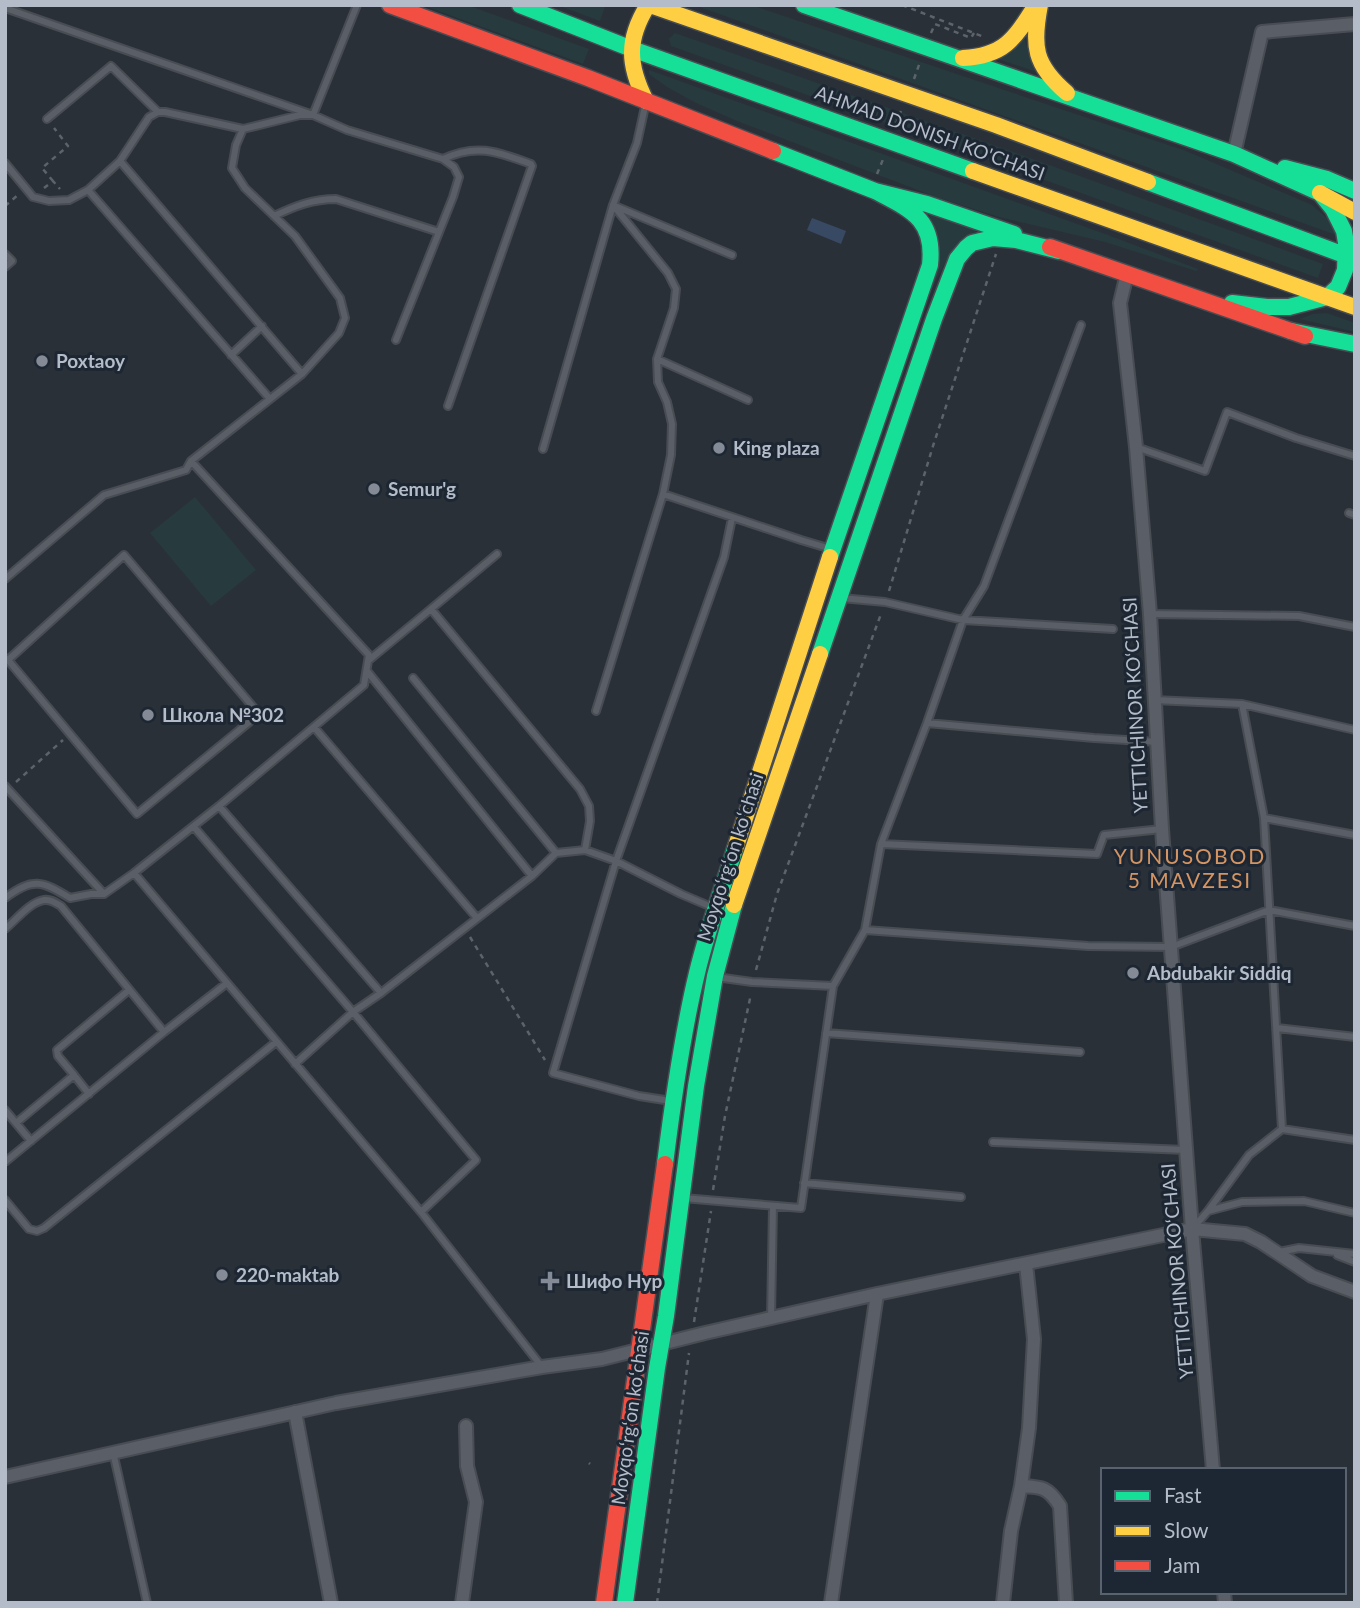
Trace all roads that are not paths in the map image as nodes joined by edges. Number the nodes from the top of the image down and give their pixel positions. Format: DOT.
graph roads {
  1 [pos="357,5"];
  2 [pos="390,5"];
  3 [pos="520,5"];
  4 [pos="649,5"];
  5 [pos="804,5"];
  6 [pos="1038,5"];
  7 [pos="5,8"];
  8 [pos="1355,24"];
  9 [pos="632,49"];
  10 [pos="956,58"];
  11 [pos="1075,99"];
  12 [pos="646,101"];
  13 [pos="158,113"];
  14 [pos="313,115"];
  15 [pos="47,119"];
  16 [pos="243,130"];
  17 [pos="1234,154"];
  18 [pos="443,159"];
  19 [pos="120,161"];
  20 [pos="5,163"];
  21 [pos="875,185"];
  22 [pos="88,191"];
  23 [pos="1355,191"];
  24 [pos="1320,193"];
  25 [pos="613,205"];
  26 [pos="1355,212"];
  27 [pos="274,216"];
  28 [pos="439,232"];
  29 [pos="1059,251"];
  30 [pos="5,254"];
  31 [pos="732,255"];
  32 [pos="1350,257"];
  33 [pos="5,267"];
  34 [pos="1127,274"];
  35 [pos="1327,297"];
  36 [pos="1194,298"];
  37 [pos="1355,307"];
  38 [pos="1081,325"];
  39 [pos="262,326"];
  40 [pos="1291,331"];
  41 [pos="396,340"];
  42 [pos="1355,344"];
  43 [pos="1355,354"];
  44 [pos="231,355"];
  45 [pos="657,359"];
  46 [pos="302,374"];
  47 [pos="270,399"];
  48 [pos="748,400"];
  49 [pos="448,406"];
  50 [pos="1136,446"];
  51 [pos="543,449"];
  52 [pos="1355,456"];
  53 [pos="191,461"];
  54 [pos="663,494"];
  55 [pos="733,518"];
  56 [pos="832,549"];
  57 [pos="497,554"];
  58 [pos="5,579"];
  59 [pos="838,598"];
  60 [pos="431,609"];
  61 [pos="1150,614"];
  62 [pos="963,620"];
  63 [pos="1355,626"];
  64 [pos="1113,629"];
  65 [pos="6,659"];
  66 [pos="369,660"];
  67 [pos="367,671"];
  68 [pos="413,678"];
  69 [pos="1154,700"];
  70 [pos="1242,704"];
  71 [pos="596,711"];
  72 [pos="927,723"];
  73 [pos="314,727"];
  74 [pos="1355,730"];
  75 [pos="1158,742"];
  76 [pos="6,787"];
  77 [pos="219,806"];
  78 [pos="1264,818"];
  79 [pos="194,827"];
  80 [pos="1162,829"];
  81 [pos="1355,835"];
  82 [pos="881,844"];
  83 [pos="585,850"];
  84 [pos="556,853"];
  85 [pos="616,861"];
  86 [pos="134,873"];
  87 [pos="532,876"];
  88 [pos="104,894"];
  89 [pos="5,898"];
  90 [pos="70,898"];
  91 [pos="61,906"];
  92 [pos="716,909"];
  93 [pos="1269,909"];
  94 [pos="477,918"];
  95 [pos="1355,926"];
  96 [pos="5,929"];
  97 [pos="865,930"];
  98 [pos="1171,947"];
  99 [pos="715,976"];
  100 [pos="227,983"];
  101 [pos="833,986"];
  102 [pos="129,990"];
  103 [pos="381,993"];
  104 [pos="353,1012"];
  105 [pos="1277,1028"];
  106 [pos="164,1032"];
  107 [pos="826,1033"];
  108 [pos="1355,1037"];
  109 [pos="276,1042"];
  110 [pos="1080,1052"];
  111 [pos="295,1064"];
  112 [pos="74,1075"];
  113 [pos="89,1094"];
  114 [pos="673,1102"];
  115 [pos="5,1111"];
  116 [pos="16,1123"];
  117 [pos="1282,1129"];
  118 [pos="1355,1140"];
  119 [pos="31,1141"];
  120 [pos="993,1142"];
  121 [pos="1186,1150"];
  122 [pos="5,1162"];
  123 [pos="804,1183"];
  124 [pos="961,1196"];
  125 [pos="681,1198"];
  126 [pos="5,1199"];
  127 [pos="773,1206"];
  128 [pos="1208,1211"];
  129 [pos="421,1212"];
  130 [pos="1355,1213"];
  131 [pos="1192,1229"];
  132 [pos="1328,1252"];
  133 [pos="1277,1253"];
  134 [pos="1355,1254"];
  135 [pos="1355,1262"];
  136 [pos="1026,1264"];
  137 [pos="1355,1292"];
  138 [pos="877,1294"];
  139 [pos="771,1318"];
  140 [pos="660,1345"];
  141 [pos="638,1351"];
  142 [pos="542,1367"];
  143 [pos="295,1412"];
  144 [pos="466,1426"];
  145 [pos="113,1452"];
  146 [pos="1213,1468"];
  147 [pos="5,1476"];
  148 [pos="1021,1486"];
  149 [pos="147,1603"];
  150 [pos="331,1603"];
  151 [pos="462,1603"];
  152 [pos="604,1603"];
  153 [pos="625,1603"];
  154 [pos="831,1603"];
  155 [pos="1003,1603"];
  156 [pos="1066,1603"];
  1 -- 14 [label="lane"];
  2 -- 12 [label="main road"];
  3 -- 9 [label="main road, AHMAD DONISH KO'CHASI"];
  4 -- 9 [label="main road"];
  4 -- 32 [label="main road, AHMAD DONISH KO'CHASI"];
  5 -- 10 [label="main road"];
  6 -- 10 [label="main road"];
  6 -- 11 [label="main road"];
  7 -- 14 [label="lane"];
  8 -- 17 [label="street"];
  9 -- 12 [label="main road"];
  9 -- 35 [label="main road, AHMAD DONISH KO'CHASI"];
  10 -- 11 [label="main road"];
  11 -- 17 [label="main road"];
  12 -- 21 [label="main road"];
  12 -- 25 [label="lane"];
  13 -- 15 [label="lane"];
  13 -- 16 [label="lane"];
  13 -- 19 [label="lane"];
  14 -- 16 [label="lane"];
  14 -- 18 [label="lane"];
  16 -- 27 [label="lane"];
  17 -- 23 [label="main road"];
  17 -- 24 [label="main road"];
  18 -- 28 [label="lane"];
  18 -- 49 [label="lane"];
  19 -- 22 [label="lane"];
  19 -- 39 [label="lane"];
  20 -- 22 [label="lane"];
  21 -- 29 [label="main road"];
  21 -- 56 [label="main road, Moyqoʻrgʻon koʻchasi"];
  22 -- 44 [label="lane"];
  24 -- 26 [label="main road"];
  24 -- 32 [label="main road"];
  25 -- 31 [label="lane"];
  25 -- 45 [label="lane"];
  25 -- 51 [label="lane"];
  27 -- 28 [label="lane"];
  27 -- 46 [label="lane"];
  28 -- 41 [label="lane"];
  29 -- 34 [label="main road"];
  29 -- 59 [label="main road, Moyqoʻrgʻon koʻchasi"];
  30 -- 33 [label="lane"];
  32 -- 35 [label="main road"];
  34 -- 36 [label="main road"];
  34 -- 50 [label="street, YETTICHINOR KO‘CHASI"];
  35 -- 36 [label="main road"];
  35 -- 37 [label="main road, AHMAD DONISH KO'CHASI"];
  36 -- 40 [label="main road"];
  38 -- 62 [label="lane"];
  39 -- 44 [label="lane"];
  39 -- 46 [label="lane"];
  40 -- 42 [label="main road"];
  40 -- 43 [label="main road"];
  44 -- 47 [label="lane"];
  45 -- 48 [label="lane"];
  45 -- 54 [label="lane"];
  46 -- 47 [label="lane"];
  47 -- 53 [label="lane"];
  50 -- 52 [label="lane"];
  50 -- 61 [label="street, YETTICHINOR KO‘CHASI"];
  53 -- 58 [label="lane"];
  53 -- 66 [label="lane"];
  54 -- 55 [label="lane"];
  54 -- 71 [label="lane"];
  55 -- 56 [label="lane"];
  55 -- 85 [label="lane"];
  56 -- 92 [label="main road, Moyqoʻrgʻon koʻchasi"];
  57 -- 60 [label="lane"];
  59 -- 62 [label="lane"];
  59 -- 99 [label="main road, Moyqoʻrgʻon koʻchasi"];
  60 -- 66 [label="lane"];
  60 -- 83 [label="lane"];
  61 -- 63 [label="lane"];
  61 -- 69 [label="street, YETTICHINOR KO‘CHASI"];
  62 -- 64 [label="lane"];
  62 -- 72 [label="lane"];
  65 -- 65 [label="lane"];
  66 -- 67 [label="lane"];
  67 -- 73 [label="lane"];
  67 -- 87 [label="lane"];
  68 -- 84 [label="lane"];
  69 -- 70 [label="lane"];
  69 -- 75 [label="street, YETTICHINOR KO‘CHASI"];
  70 -- 74 [label="lane"];
  70 -- 78 [label="lane"];
  72 -- 75 [label="lane"];
  72 -- 82 [label="lane"];
  73 -- 77 [label="lane"];
  73 -- 94 [label="lane"];
  75 -- 80 [label="street, YETTICHINOR KO‘CHASI"];
  76 -- 88 [label="lane"];
  77 -- 79 [label="lane"];
  77 -- 103 [label="lane"];
  78 -- 81 [label="lane"];
  78 -- 93 [label="lane"];
  79 -- 86 [label="lane"];
  79 -- 104 [label="lane"];
  80 -- 82 [label="lane"];
  80 -- 98 [label="street, YETTICHINOR KO‘CHASI"];
  82 -- 97 [label="lane"];
  83 -- 84 [label="lane"];
  83 -- 85 [label="lane"];
  84 -- 87 [label="lane"];
  85 -- 92 [label="lane"];
  85 -- 114 [label="lane"];
  86 -- 88 [label="lane"];
  86 -- 100 [label="lane"];
  87 -- 94 [label="lane"];
  88 -- 90 [label="lane"];
  89 -- 90 [label="lane"];
  90 -- 91 [label="lane"];
  91 -- 96 [label="lane"];
  91 -- 102 [label="lane"];
  92 -- 114 [label="main road, Moyqoʻrgʻon koʻchasi"];
  93 -- 95 [label="lane"];
  93 -- 98 [label="lane"];
  93 -- 105 [label="lane"];
  94 -- 103 [label="lane"];
  97 -- 98 [label="lane"];
  97 -- 101 [label="lane"];
  98 -- 121 [label="street, YETTICHINOR KO‘CHASI"];
  99 -- 101 [label="lane"];
  99 -- 125 [label="main road, Moyqoʻrgʻon koʻchasi"];
  100 -- 106 [label="lane"];
  100 -- 109 [label="lane"];
  101 -- 107 [label="lane"];
  102 -- 106 [label="lane"];
  102 -- 112 [label="lane"];
  103 -- 104 [label="lane"];
  104 -- 111 [label="lane"];
  104 -- 129 [label="lane"];
  105 -- 108 [label="lane"];
  105 -- 117 [label="lane"];
  106 -- 113 [label="lane"];
  107 -- 110 [label="lane"];
  107 -- 123 [label="lane"];
  109 -- 111 [label="lane"];
  109 -- 126 [label="lane"];
  111 -- 129 [label="lane"];
  112 -- 113 [label="lane"];
  112 -- 116 [label="lane"];
  113 -- 119 [label="lane"];
  114 -- 141 [label="main road, Moyqoʻrgʻon koʻchasi"];
  115 -- 116 [label="lane"];
  116 -- 119 [label="lane"];
  117 -- 118 [label="lane"];
  117 -- 128 [label="lane"];
  119 -- 122 [label="lane"];
  120 -- 121 [label="lane"];
  121 -- 131 [label="street, YETTICHINOR KO‘CHASI"];
  123 -- 124 [label="lane"];
  123 -- 127 [label="lane"];
  125 -- 127 [label="lane"];
  125 -- 140 [label="main road, Moyqoʻrgʻon koʻchasi"];
  127 -- 139 [label="lane"];
  128 -- 130 [label="lane"];
  128 -- 131 [label="lane"];
  129 -- 142 [label="lane"];
  131 -- 133 [label="street"];
  131 -- 136 [label="street"];
  131 -- 146 [label="street, YETTICHINOR KO‘CHASI"];
  132 -- 133 [label="lane"];
  132 -- 134 [label="lane"];
  132 -- 135 [label="lane"];
  133 -- 137 [label="street"];
  136 -- 138 [label="street"];
  136 -- 148 [label="street"];
  138 -- 139 [label="street"];
  138 -- 154 [label="street"];
  139 -- 140 [label="street"];
  140 -- 141 [label="street"];
  140 -- 153 [label="main road, Moyqoʻrgʻon koʻchasi"];
  141 -- 142 [label="street"];
  141 -- 152 [label="main road, Moyqoʻrgʻon koʻchasi"];
  142 -- 143 [label="street"];
  143 -- 145 [label="street"];
  143 -- 150 [label="street"];
  144 -- 151 [label="street"];
  145 -- 147 [label="street"];
  145 -- 149 [label="lane"];
  148 -- 155 [label="street"];
  148 -- 156 [label="street"];
}
